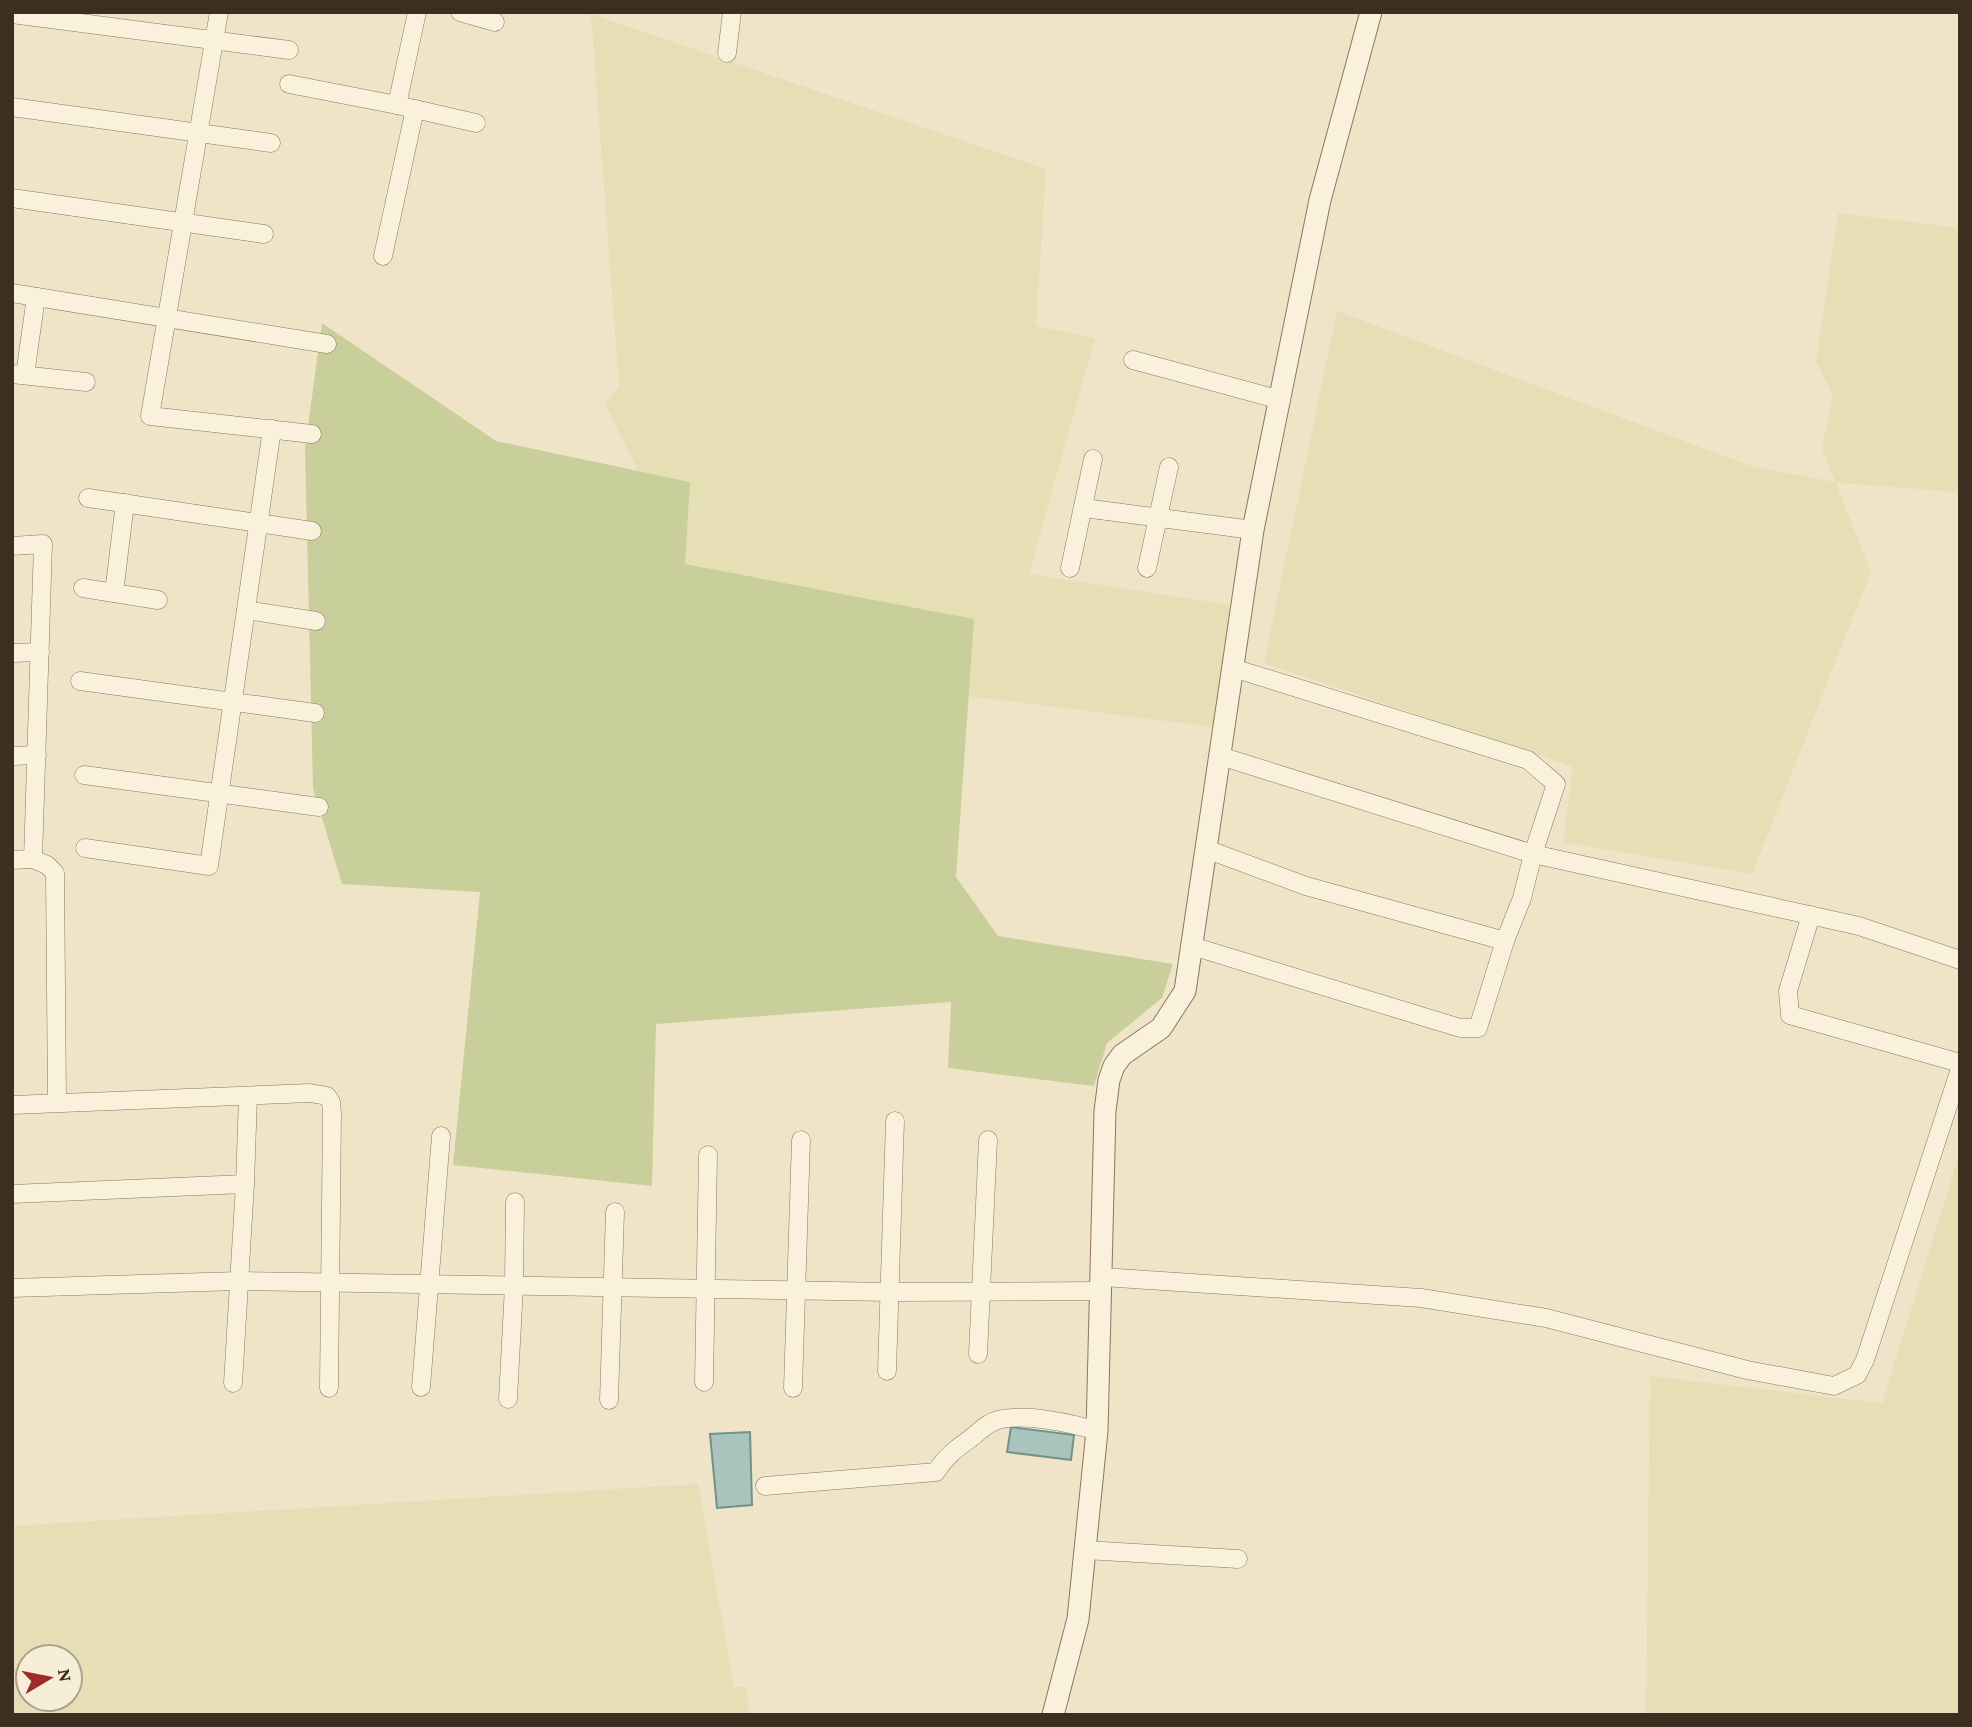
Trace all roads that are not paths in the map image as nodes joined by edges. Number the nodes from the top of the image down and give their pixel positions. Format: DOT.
graph roads {
  1 [pos="219,12"];
  2 [pos="417,12"];
  3 [pos="460,12"];
  4 [pos="732,12"];
  5 [pos="1371,12"];
  6 [pos="12,15"];
  7 [pos="495,23"];
  8 [pos="214,40"];
  9 [pos="289,50"];
  10 [pos="727,53"];
  11 [pos="289,84"];
  12 [pos="12,107"];
  13 [pos="406,107"];
  14 [pos="476,123"];
  15 [pos="198,133"];
  16 [pos="271,143"];
  17 [pos="12,198"];
  18 [pos="183,222"];
  19 [pos="264,234"];
  20 [pos="383,256"];
  21 [pos="12,293"];
  22 [pos="36,297"];
  23 [pos="166,318"];
  24 [pos="327,344"];
  25 [pos="1133,360"];
  26 [pos="19,375"];
  27 [pos="86,382"];
  28 [pos="1280,400"];
  29 [pos="272,429"];
  30 [pos="312,433"];
  31 [pos="1093,459"];
  32 [pos="1169,467"];
  33 [pos="88,498"];
  34 [pos="125,503"];
  35 [pos="1084,508"];
  36 [pos="1157,517"];
  37 [pos="258,523"];
  38 [pos="1253,530"];
  39 [pos="312,531"];
  40 [pos="12,546"];
  41 [pos="1070,568"];
  42 [pos="1147,568"];
  43 [pos="83,588"];
  44 [pos="114,593"];
  45 [pos="158,600"];
  46 [pos="246,610"];
  47 [pos="316,621"];
  48 [pos="40,652"];
  49 [pos="12,653"];
  50 [pos="1233,668"];
  51 [pos="80,681"];
  52 [pos="233,702"];
  53 [pos="315,713"];
  54 [pos="37,755"];
  55 [pos="12,756"];
  56 [pos="1220,756"];
  57 [pos="84,775"];
  58 [pos="220,794"];
  59 [pos="319,807"];
  60 [pos="85,848"];
  61 [pos="1206,849"];
  62 [pos="1533,854"];
  63 [pos="33,859"];
  64 [pos="12,860"];
  65 [pos="1811,915"];
  66 [pos="1505,941"];
  67 [pos="1192,946"];
  68 [pos="1960,960"];
  69 [pos="1960,1063"];
  70 [pos="1960,1069"];
  71 [pos="248,1096"];
  72 [pos="57,1102"];
  73 [pos="12,1105"];
  74 [pos="895,1121"];
  75 [pos="441,1136"];
  76 [pos="801,1140"];
  77 [pos="988,1140"];
  78 [pos="708,1155"];
  79 [pos="246,1184"];
  80 [pos="12,1194"];
  81 [pos="515,1202"];
  82 [pos="615,1212"];
  83 [pos="238,1281"];
  84 [pos="329,1283"];
  85 [pos="1102,1284"];
  86 [pos="429,1285"];
  87 [pos="514,1286"];
  88 [pos="12,1288"];
  89 [pos="612,1288"];
  90 [pos="706,1289"];
  91 [pos="794,1290"];
  92 [pos="891,1292"];
  93 [pos="980,1292"];
  94 [pos="978,1354"];
  95 [pos="887,1371"];
  96 [pos="704,1382"];
  97 [pos="233,1383"];
  98 [pos="421,1387"];
  99 [pos="329,1388"];
  100 [pos="793,1388"];
  101 [pos="508,1399"];
  102 [pos="609,1400"];
  103 [pos="1097,1431"];
  104 [pos="765,1486"];
  105 [pos="1085,1550"];
  106 [pos="1238,1559"];
  107 [pos="1053,1715"];
  1 -- 8 [label="street"];
  2 -- 13 [label="street"];
  3 -- 7 [label="street"];
  4 -- 10 [label="street"];
  5 -- 28 [label="street"];
  6 -- 8 [label="street"];
  8 -- 9 [label="street"];
  8 -- 15 [label="street"];
  11 -- 13 [label="street"];
  12 -- 15 [label="street"];
  13 -- 14 [label="street"];
  13 -- 20 [label="street"];
  15 -- 16 [label="street"];
  15 -- 18 [label="street"];
  17 -- 18 [label="street"];
  18 -- 19 [label="street"];
  18 -- 23 [label="street"];
  21 -- 22 [label="street"];
  22 -- 23 [label="street"];
  22 -- 26 [label="street"];
  23 -- 24 [label="street"];
  23 -- 29 [label="street"];
  25 -- 28 [label="street"];
  26 -- 27 [label="street"];
  28 -- 38 [label="street"];
  29 -- 30 [label="street"];
  29 -- 37 [label="street"];
  31 -- 35 [label="street"];
  32 -- 36 [label="street"];
  33 -- 34 [label="street"];
  34 -- 37 [label="street"];
  34 -- 44 [label="street"];
  35 -- 36 [label="street"];
  35 -- 41 [label="street"];
  36 -- 38 [label="street"];
  36 -- 42 [label="street"];
  37 -- 39 [label="street"];
  37 -- 46 [label="street"];
  38 -- 50 [label="street"];
  40 -- 48 [label="street"];
  43 -- 44 [label="street"];
  44 -- 45 [label="street"];
  46 -- 47 [label="street"];
  46 -- 52 [label="street"];
  48 -- 49 [label="street"];
  48 -- 54 [label="street"];
  50 -- 56 [label="street"];
  50 -- 62 [label="street"];
  51 -- 52 [label="street"];
  52 -- 53 [label="street"];
  52 -- 58 [label="street"];
  54 -- 55 [label="street"];
  54 -- 63 [label="street"];
  56 -- 61 [label="street"];
  56 -- 62 [label="street"];
  57 -- 58 [label="street"];
  58 -- 59 [label="street"];
  58 -- 60 [label="street"];
  61 -- 66 [label="street"];
  61 -- 67 [label="street"];
  62 -- 65 [label="street"];
  62 -- 66 [label="street"];
  63 -- 64 [label="street"];
  63 -- 72 [label="street"];
  65 -- 68 [label="street"];
  65 -- 69 [label="street"];
  66 -- 67 [label="street"];
  67 -- 85 [label="street"];
  70 -- 85 [label="street"];
  71 -- 72 [label="street"];
  71 -- 79 [label="street"];
  71 -- 84 [label="street"];
  72 -- 73 [label="street"];
  74 -- 92 [label="street"];
  75 -- 86 [label="street"];
  76 -- 91 [label="street"];
  77 -- 93 [label="street"];
  78 -- 90 [label="street"];
  79 -- 80 [label="street"];
  79 -- 83 [label="street"];
  81 -- 87 [label="street"];
  82 -- 89 [label="street"];
  83 -- 84 [label="street"];
  83 -- 88 [label="street"];
  83 -- 97 [label="street"];
  84 -- 86 [label="street"];
  84 -- 99 [label="street"];
  85 -- 93 [label="street"];
  85 -- 103 [label="street"];
  86 -- 87 [label="street"];
  86 -- 98 [label="street"];
  87 -- 89 [label="street"];
  87 -- 101 [label="street"];
  89 -- 90 [label="street"];
  89 -- 102 [label="street"];
  90 -- 91 [label="street"];
  90 -- 96 [label="street"];
  91 -- 92 [label="street"];
  91 -- 100 [label="street"];
  92 -- 93 [label="street"];
  92 -- 95 [label="street"];
  93 -- 94 [label="street"];
  103 -- 104 [label="street"];
  103 -- 105 [label="street"];
  105 -- 106 [label="street"];
  105 -- 107 [label="street"];
}
